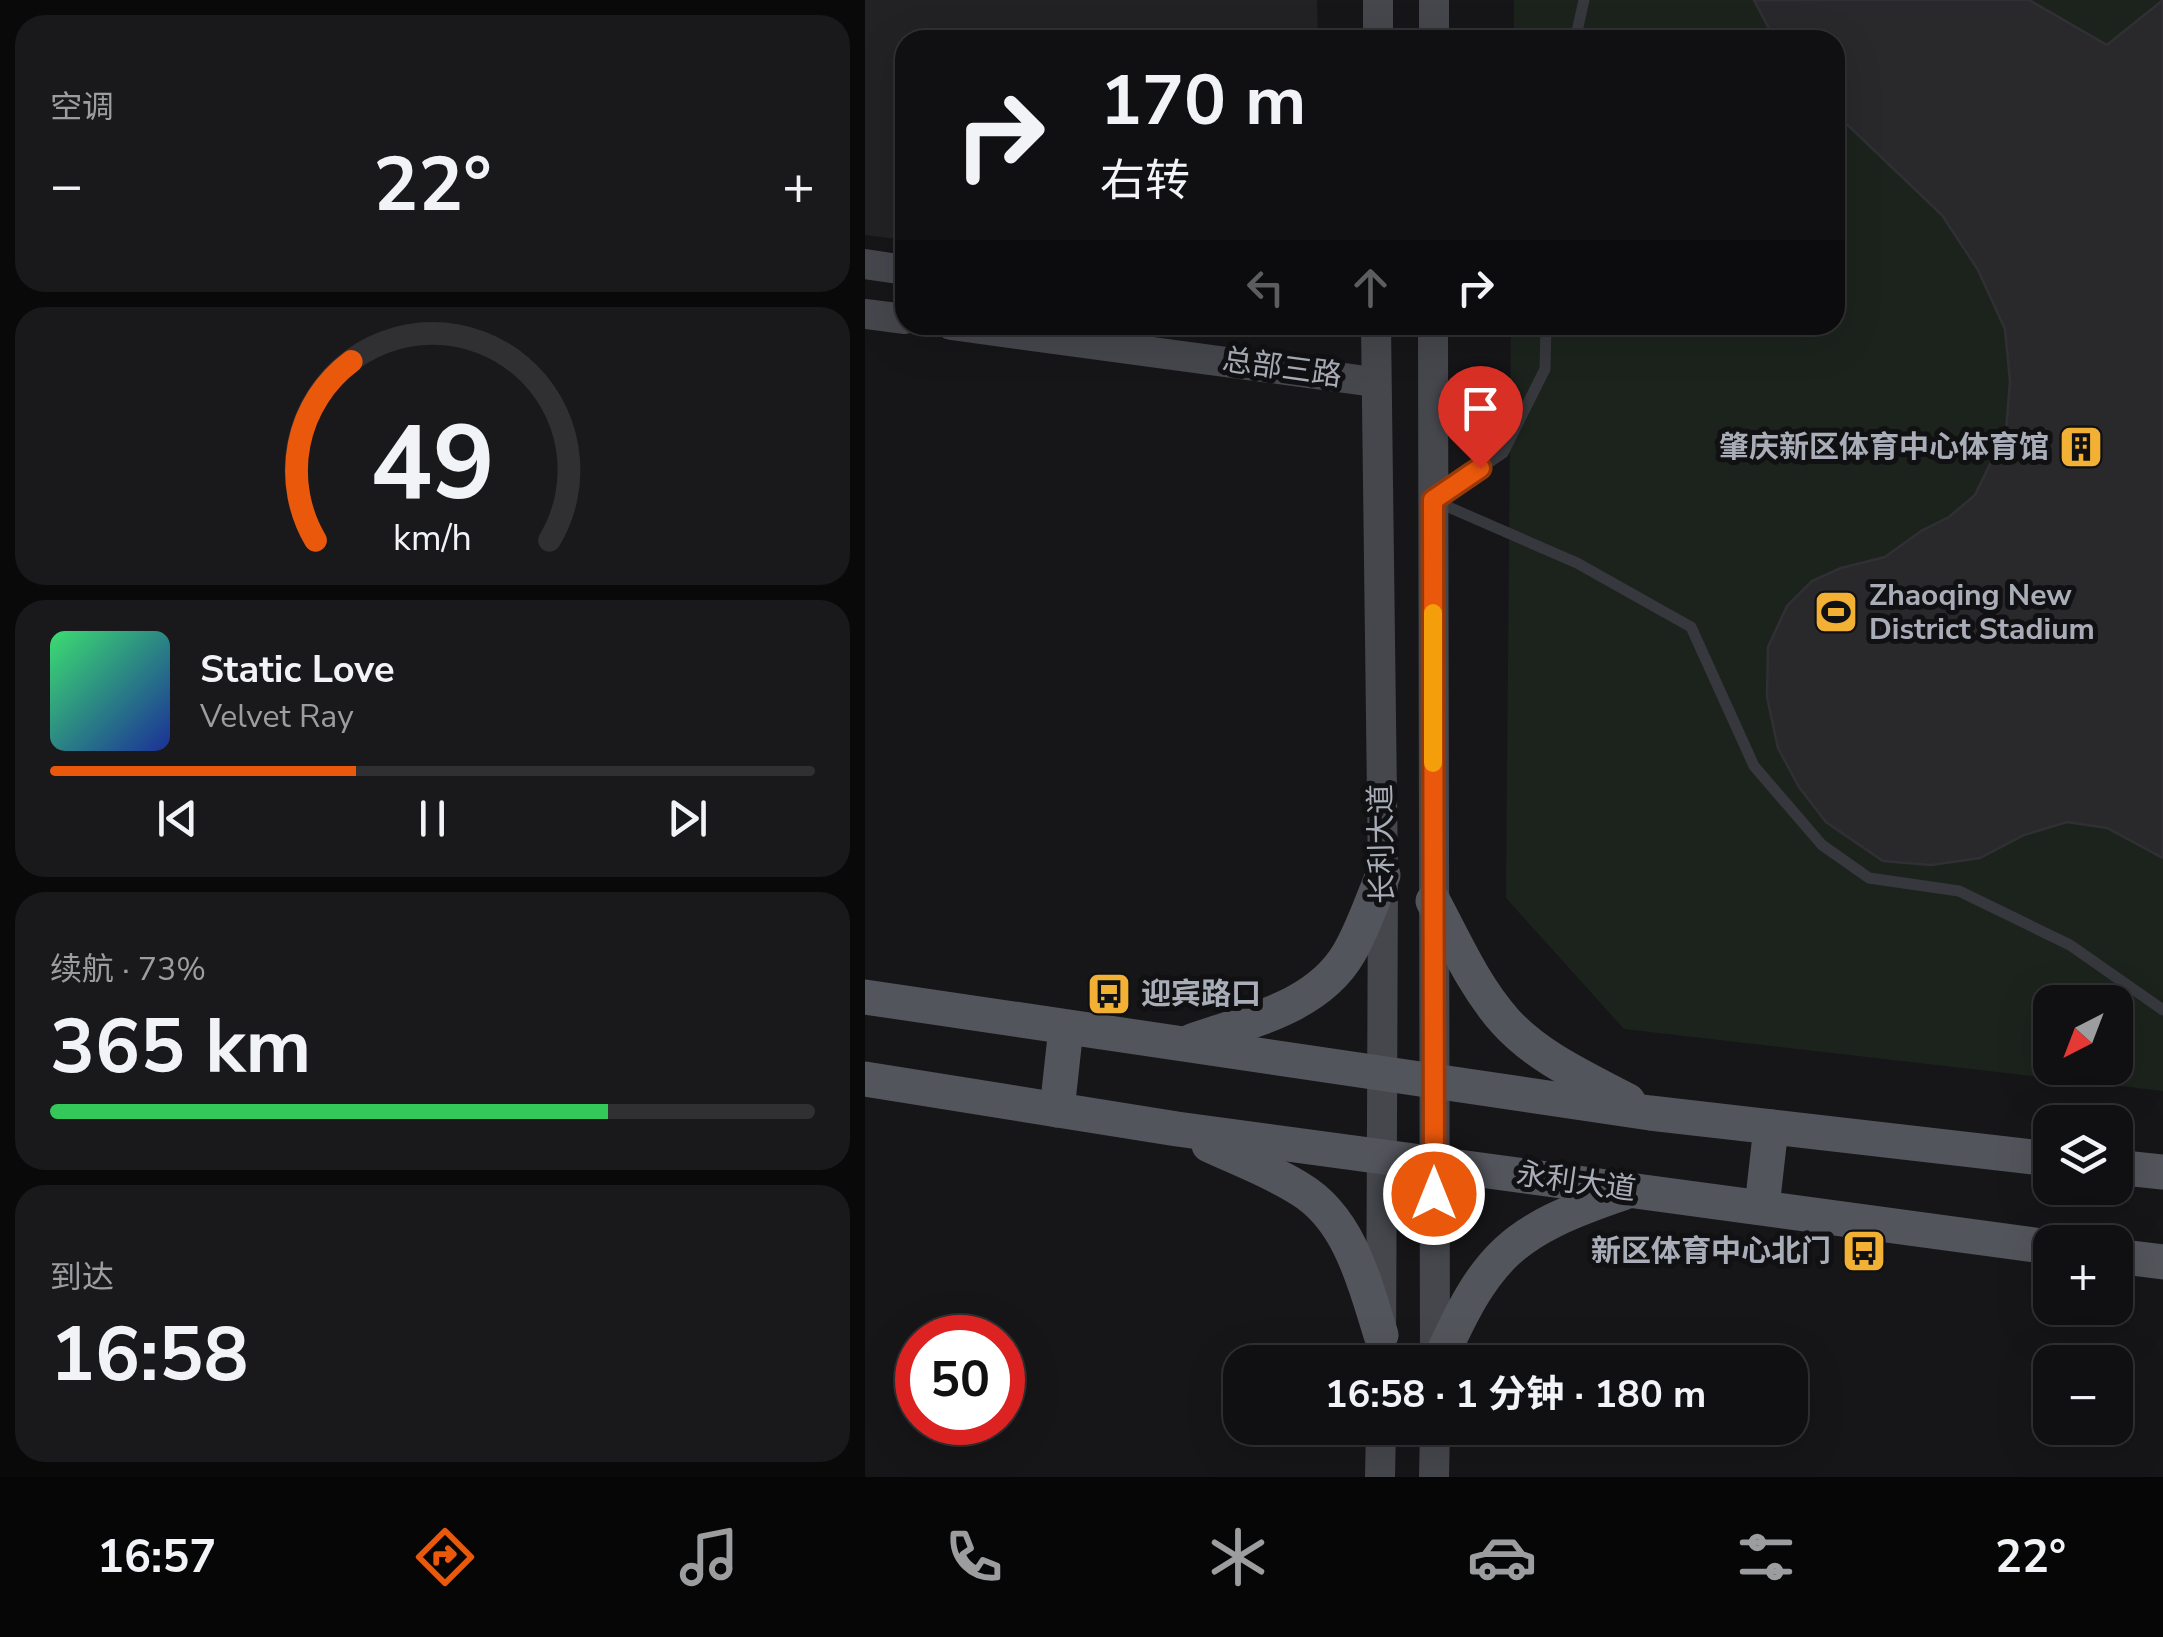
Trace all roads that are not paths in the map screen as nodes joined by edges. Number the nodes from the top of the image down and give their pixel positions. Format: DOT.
graph roads {
  1 [pos="1378,0"];
  2 [pos="1433,0"];
  3 [pos="1583,0"];
  4 [pos="1378,30"];
  5 [pos="1433,30"];
  6 [pos="1577,30"];
  7 [pos="865,264"];
  8 [pos="895,268"];
  9 [pos="865,314"];
  10 [pos="895,318"];
  11 [pos="1025,335"];
  12 [pos="1376,335"];
  13 [pos="1433,335"];
  14 [pos="1546,335"];
  15 [pos="1375,382"];
  16 [pos="1433,500"];
  17 [pos="1433,737"];
  18 [pos="1381,738"];
  19 [pos="1383,875"];
  20 [pos="1433,901"];
  21 [pos="865,997"];
  22 [pos="2163,1010"];
  23 [pos="1066,1028"];
  24 [pos="1186,1043"];
  25 [pos="1382,1073"];
  26 [pos="865,1079"];
  27 [pos="1433,1080"];
  28 [pos="1057,1110"];
  29 [pos="1651,1113"];
  30 [pos="1771,1128"];
  31 [pos="1177,1129"];
  32 [pos="1380,1156"];
  33 [pos="2033,1157"];
  34 [pos="1434,1163"];
  35 [pos="2133,1168"];
  36 [pos="2163,1172"];
  37 [pos="1634,1190"];
  38 [pos="1762,1207"];
  39 [pos="2033,1245"];
  40 [pos="2133,1258"];
  41 [pos="2163,1262"];
  42 [pos="1380,1345"];
  43 [pos="1381,1345"];
  44 [pos="1437,1345"];
  45 [pos="1445,1345"];
  46 [pos="1381,1445"];
  47 [pos="1435,1445"];
  48 [pos="1380,1477"];
  49 [pos="1435,1477"];
  1 -- 4 [label="main road"];
  2 -- 5 [label="main road"];
  3 -- 6 [label="lane"];
  7 -- 8 [label="main road"];
  9 -- 10 [label="main road"];
  11 -- 15 [label="main road, 总部三路"];
  12 -- 15 [label="main road, 长利大道"];
  13 -- 16 [label="main road, 长利大道"];
  14 -- 16 [label="lane"];
  15 -- 18 [label="main road, 长利大道"];
  16 -- 17 [label="main road, 长利大道"];
  16 -- 22 [label="lane"];
  17 -- 18 [label="main road"];
  17 -- 20 [label="main road, 长利大道"];
  18 -- 19 [label="main road, 长利大道"];
  19 -- 24 [label="main road"];
  19 -- 25 [label="main road, 长利大道"];
  20 -- 27 [label="main road, 长利大道"];
  20 -- 29 [label="main road"];
  21 -- 23 [label="main road"];
  23 -- 24 [label="main road"];
  23 -- 28 [label="main road"];
  24 -- 25 [label="main road"];
  25 -- 27 [label="main road"];
  25 -- 32 [label="main road, 长利大道"];
  26 -- 28 [label="main road, 永利大道"];
  27 -- 29 [label="main road"];
  27 -- 34 [label="main road, 长利大道"];
  28 -- 31 [label="main road, 永利大道"];
  29 -- 30 [label="main road"];
  30 -- 33 [label="main road"];
  30 -- 38 [label="main road"];
  31 -- 32 [label="main road, 永利大道"];
  31 -- 42 [label="main road"];
  32 -- 34 [label="main road, 永利大道"];
  32 -- 43 [label="main road, 长利大道"];
  34 -- 37 [label="main road, 永利大道"];
  34 -- 44 [label="main road, 长利大道"];
  35 -- 36 [label="main road"];
  37 -- 38 [label="main road, 永利大道"];
  37 -- 45 [label="main road"];
  38 -- 39 [label="main road, 永利大道"];
  40 -- 41 [label="main road"];
  46 -- 48 [label="main road"];
  47 -- 49 [label="main road"];
}
